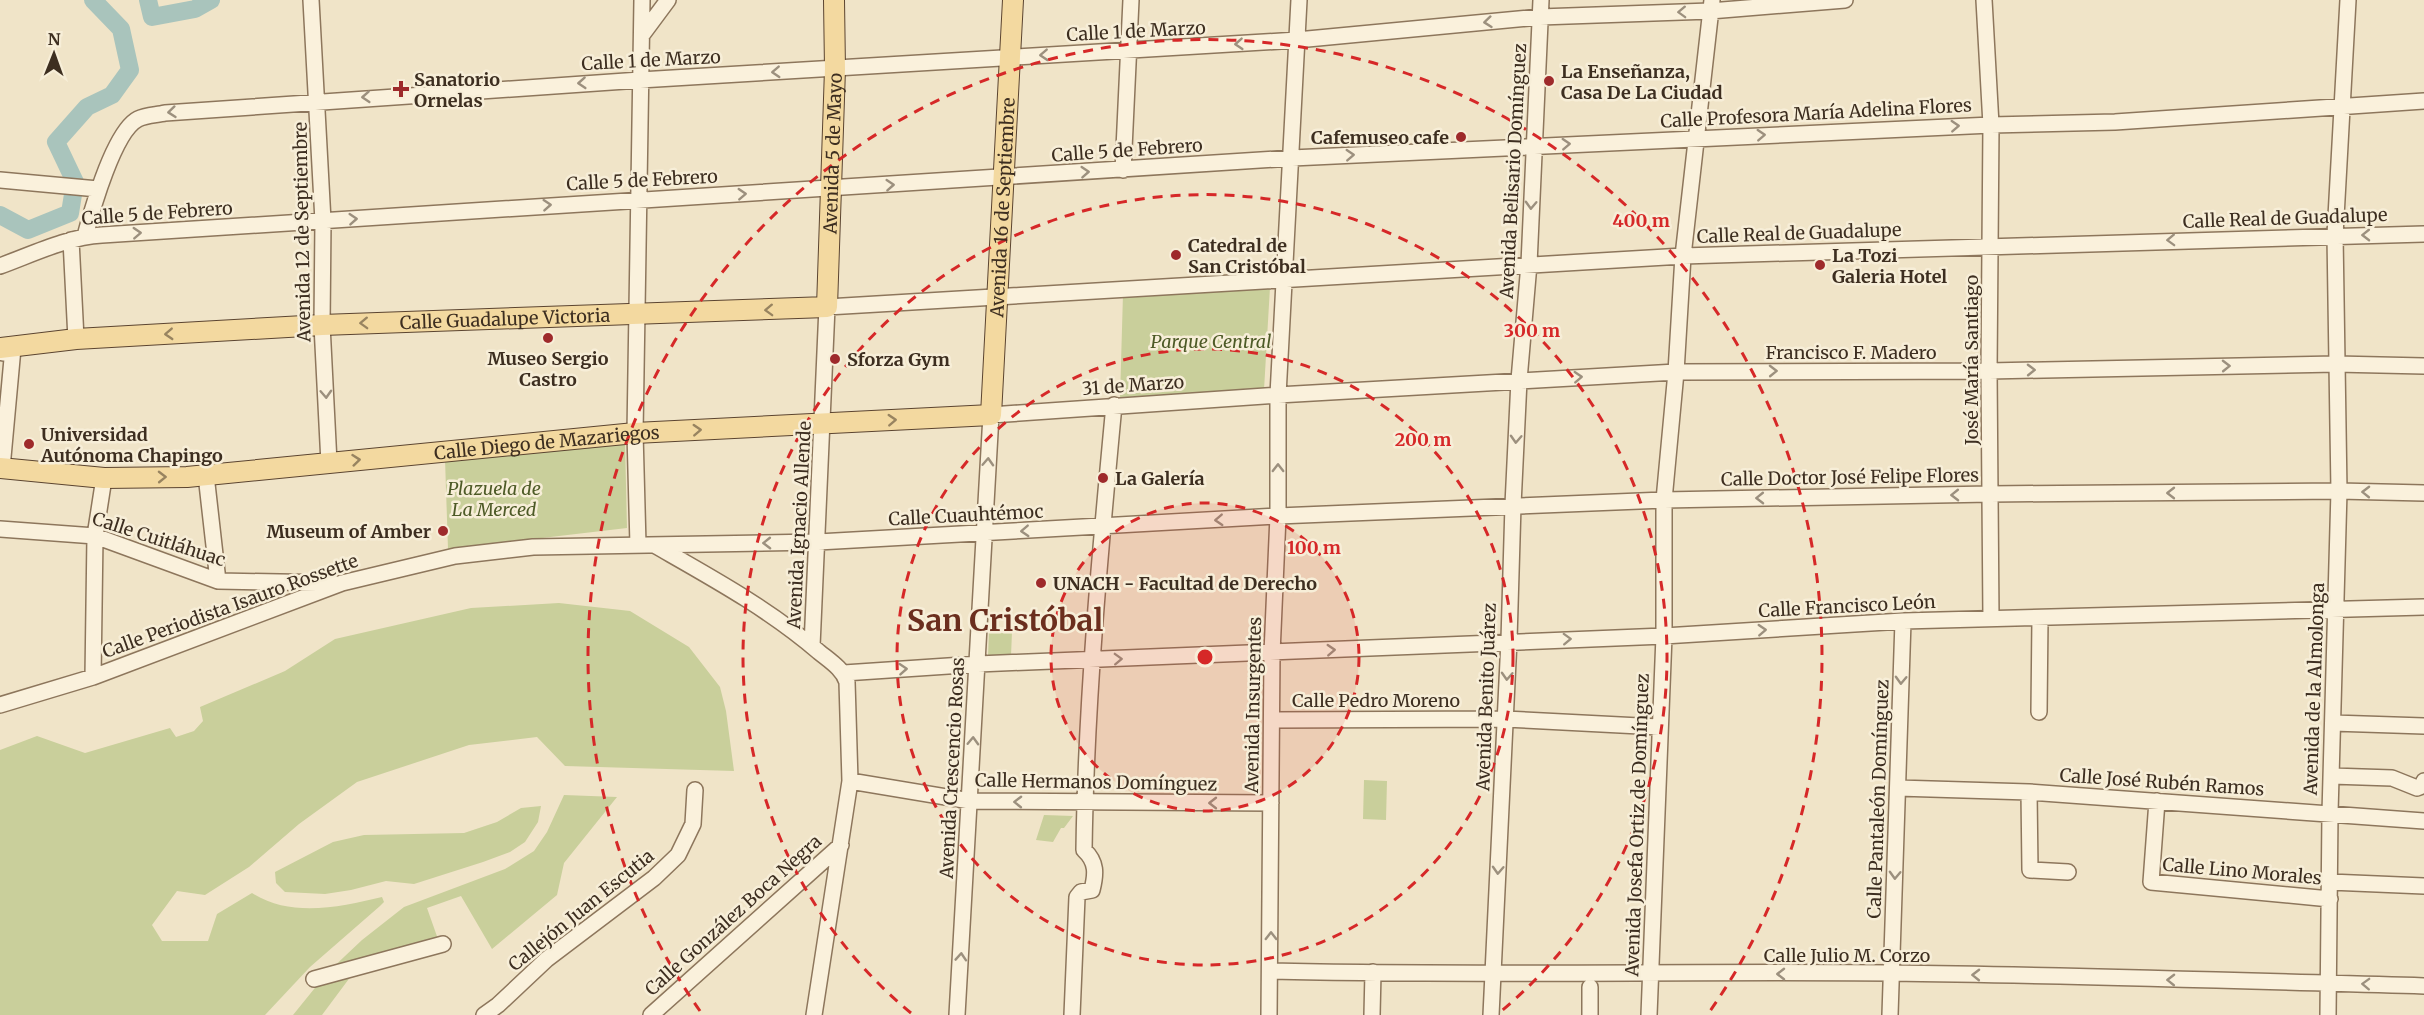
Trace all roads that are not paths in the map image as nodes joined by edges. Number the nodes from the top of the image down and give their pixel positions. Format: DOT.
graph roads {
  1 [pos="311,0"];
  2 [pos="642,0"];
  3 [pos="668,0"];
  4 [pos="834,0"];
  5 [pos="1013,0"];
  6 [pos="1131,0"];
  7 [pos="1299,0"];
  8 [pos="1541,0"];
  9 [pos="1845,0"];
  10 [pos="1984,0"];
  11 [pos="2348,0"];
  12 [pos="1711,6"];
  13 [pos="1540,17"];
  14 [pos="642,35"];
  15 [pos="1297,40"];
  16 [pos="1129,51"];
  17 [pos="1010,57"];
  18 [pos="835,69"];
  19 [pos="640,80"];
  20 [pos="318,100"];
  21 [pos="2424,101"];
  22 [pos="2341,106"];
  23 [pos="1991,125"];
  24 [pos="1696,138"];
  25 [pos="1534,145"];
  26 [pos="1292,158"];
  27 [pos="1123,170"];
  28 [pos="1005,177"];
  29 [pos="0,180"];
  30 [pos="92,188"];
  31 [pos="832,189"];
  32 [pos="638,199"];
  33 [pos="323,221"];
  34 [pos="2424,234"];
  35 [pos="2335,235"];
  36 [pos="78,238"];
  37 [pos="1991,246"];
  38 [pos="1683,256"];
  39 [pos="1529,264"];
  40 [pos="0,266"];
  41 [pos="1285,279"];
  42 [pos="997,297"];
  43 [pos="827,307"];
  44 [pos="637,315"];
  45 [pos="322,325"];
  46 [pos="76,339"];
  47 [pos="4,350"];
  48 [pos="2336,364"];
  49 [pos="2424,366"];
  50 [pos="1989,371"];
  51 [pos="1676,372"];
  52 [pos="1520,380"];
  53 [pos="1278,395"];
  54 [pos="1114,405"];
  55 [pos="991,415"];
  56 [pos="823,424"];
  57 [pos="635,433"];
  58 [pos="329,463"];
  59 [pos="1,468"];
  60 [pos="206,476"];
  61 [pos="104,478"];
  62 [pos="2339,491"];
  63 [pos="2424,493"];
  64 [pos="1990,494"];
  65 [pos="1664,500"];
  66 [pos="1512,505"];
  67 [pos="1278,516"];
  68 [pos="1102,526"];
  69 [pos="0,529"];
  70 [pos="985,534"];
  71 [pos="95,536"];
  72 [pos="818,542"];
  73 [pos="638,545"];
  74 [pos="656,546"];
  75 [pos="218,581"];
  76 [pos="342,583"];
  77 [pos="2424,607"];
  78 [pos="2336,608"];
  79 [pos="2040,618"];
  80 [pos="1991,619"];
  81 [pos="1903,621"];
  82 [pos="1664,636"];
  83 [pos="1509,640"];
  84 [pos="812,646"];
  85 [pos="1272,653"];
  86 [pos="1094,660"];
  87 [pos="978,664"];
  88 [pos="844,673"];
  89 [pos="93,677"];
  90 [pos="0,705"];
  91 [pos="2039,712"];
  92 [pos="1505,719"];
  93 [pos="1273,720"];
  94 [pos="2333,723"];
  95 [pos="2424,726"];
  96 [pos="1659,727"];
  97 [pos="2332,776"];
  98 [pos="850,781"];
  99 [pos="2424,782"];
  100 [pos="1898,788"];
  101 [pos="695,790"];
  102 [pos="2029,792"];
  103 [pos="970,801"];
  104 [pos="2157,801"];
  105 [pos="1085,803"];
  106 [pos="1271,803"];
  107 [pos="2330,813"];
  108 [pos="2424,821"];
  109 [pos="842,845"];
  110 [pos="2068,872"];
  111 [pos="2330,882"];
  112 [pos="2424,886"];
  113 [pos="2330,898"];
  114 [pos="443,944"];
  115 [pos="1271,971"];
  116 [pos="1373,972"];
  117 [pos="1494,972"];
  118 [pos="1891,973"];
  119 [pos="1650,974"];
  120 [pos="314,979"];
  121 [pos="2328,983"];
  122 [pos="2424,986"];
  123 [pos="1590,987"];
  124 [pos="483,1015"];
  125 [pos="651,1015"];
  126 [pos="814,1015"];
  127 [pos="957,1015"];
  128 [pos="1072,1015"];
  129 [pos="1269,1015"];
  130 [pos="1372,1015"];
  131 [pos="1491,1015"];
  132 [pos="1590,1015"];
  133 [pos="1649,1015"];
  134 [pos="1890,1015"];
  135 [pos="2328,1015"];
  1 -- 20 [label="street, Avenida 12 de Septiembre"];
  2 -- 14 [label="street"];
  3 -- 14 [label="street"];
  4 -- 18 [label="main road, Avenida 5 de Mayo"];
  5 -- 17 [label="main road, Avenida 16 de Septiembre"];
  6 -- 16 [label="street"];
  7 -- 15 [label="street, Avenida Insurgentes"];
  8 -- 13 [label="street, Avenida Belisario Domínguez"];
  9 -- 12 [label="street, Calle 1 de Marzo"];
  10 -- 23 [label="street, José María Santiago"];
  11 -- 22 [label="street, Avenida de la Almolonga"];
  12 -- 13 [label="street, Calle 1 de Marzo, one-way"];
  12 -- 24 [label="street, Avenida Josefa Ortiz de Domínguez"];
  13 -- 15 [label="street, Calle 1 de Marzo, one-way"];
  13 -- 25 [label="street, Avenida Belisario Domínguez"];
  14 -- 19 [label="street"];
  15 -- 16 [label="street, Calle 1 de Marzo, one-way"];
  15 -- 26 [label="street, Avenida Insurgentes"];
  16 -- 17 [label="street, Calle 1 de Marzo, one-way"];
  16 -- 27 [label="street"];
  17 -- 18 [label="street, Calle 1 de Marzo"];
  17 -- 28 [label="main road, Avenida 16 de Septiembre"];
  18 -- 19 [label="street, Calle 1 de Marzo, one-way"];
  18 -- 31 [label="main road, Avenida 5 de Mayo"];
  19 -- 20 [label="street, Calle 1 de Marzo, one-way"];
  19 -- 32 [label="street"];
  20 -- 30 [label="street, Calle 1 de Marzo, one-way"];
  20 -- 33 [label="street, Avenida 12 de Septiembre"];
  21 -- 22 [label="street, Calle Profesora María Adelina Flores"];
  22 -- 23 [label="street, Calle Profesora María Adelina Flores"];
  22 -- 35 [label="street, Avenida de la Almolonga"];
  24 -- 23 [label="street, Calle Profesora María Adelina Flores, one-way"];
  23 -- 37 [label="street, José María Santiago"];
  25 -- 24 [label="street, Calle Profesora María Adelina Flores, one-way"];
  24 -- 38 [label="street, Avenida Josefa Ortiz de Domínguez"];
  26 -- 25 [label="street, Calle Profesora María Adelina Flores, one-way"];
  25 -- 39 [label="street, Avenida Belisario Domínguez, one-way"];
  26 -- 27 [label="street, Calle 5 de Febrero"];
  26 -- 41 [label="street, Avenida Insurgentes"];
  28 -- 27 [label="street, Calle 5 de Febrero, one-way"];
  31 -- 28 [label="street, Calle 5 de Febrero, one-way"];
  28 -- 42 [label="main road, Avenida 16 de Septiembre"];
  29 -- 30 [label="street"];
  30 -- 36 [label="street, Calle 1 de Marzo"];
  32 -- 31 [label="street, Calle 5 de Febrero, one-way"];
  31 -- 43 [label="main road, Avenida 5 de Mayo"];
  33 -- 32 [label="street, Calle 5 de Febrero, one-way"];
  32 -- 44 [label="street"];
  36 -- 33 [label="street, Calle 5 de Febrero, one-way"];
  33 -- 45 [label="street, Avenida 12 de Septiembre"];
  34 -- 35 [label="street, Calle Real de Guadalupe, one-way"];
  35 -- 37 [label="street, Calle Real de Guadalupe, one-way"];
  35 -- 48 [label="street, Avenida de la Almolonga"];
  36 -- 40 [label="street, Calle 5 de Febrero"];
  36 -- 46 [label="street, Calle 1 de Marzo"];
  37 -- 38 [label="street, Calle Real de Guadalupe"];
  37 -- 50 [label="street, José María Santiago"];
  38 -- 39 [label="street, Calle Real de Guadalupe"];
  38 -- 51 [label="street, Avenida Josefa Ortiz de Domínguez"];
  39 -- 41 [label="street, Calle Real de Guadalupe"];
  39 -- 52 [label="street, Avenida Belisario Domínguez"];
  41 -- 42 [label="street, Calle Real de Guadalupe"];
  41 -- 53 [label="street, Avenida Insurgentes"];
  42 -- 43 [label="street, Calle Guadalupe Victoria"];
  42 -- 55 [label="main road, Avenida 16 de Septiembre"];
  43 -- 44 [label="main road, Calle Guadalupe Victoria, one-way"];
  43 -- 56 [label="street, Avenida Ignacio Allende"];
  44 -- 45 [label="main road, Calle Guadalupe Victoria, one-way"];
  44 -- 57 [label="street"];
  45 -- 46 [label="main road, Calle Guadalupe Victoria, one-way"];
  45 -- 58 [label="street, Avenida 12 de Septiembre, one-way"];
  46 -- 47 [label="main road, Calle Guadalupe Victoria"];
  47 -- 59 [label="street"];
  48 -- 49 [label="street, Francisco F. Madero"];
  50 -- 48 [label="street, Francisco F. Madero, one-way"];
  48 -- 62 [label="street, Avenida de la Almolonga"];
  51 -- 50 [label="street, Francisco F. Madero, one-way"];
  50 -- 64 [label="street, José María Santiago"];
  52 -- 51 [label="street, Francisco F. Madero, one-way"];
  51 -- 65 [label="street, Avenida Josefa Ortiz de Domínguez"];
  52 -- 53 [label="street, Francisco F. Madero"];
  52 -- 66 [label="street, Avenida Benito Juárez, one-way"];
  53 -- 54 [label="street, 31 de Marzo"];
  67 -- 53 [label="street, Avenida Insurgentes, one-way"];
  54 -- 55 [label="street, 31 de Marzo"];
  54 -- 68 [label="street"];
  56 -- 55 [label="main road, Calle Diego de Mazariegos, one-way"];
  70 -- 55 [label="street, Avenida Crescencio Rosas, one-way"];
  57 -- 56 [label="main road, Calle Diego de Mazariegos, one-way"];
  56 -- 72 [label="street, Avenida Ignacio Allende"];
  58 -- 57 [label="main road, Calle Diego de Mazariegos, one-way"];
  57 -- 73 [label="street"];
  58 -- 60 [label="main road, Calle Diego de Mazariegos"];
  59 -- 61 [label="main road, Calle Diego de Mazariegos"];
  61 -- 60 [label="main road, Calle Diego de Mazariegos, one-way"];
  60 -- 75 [label="street"];
  61 -- 71 [label="street"];
  63 -- 62 [label="street, Calle Doctor José Felipe Flores, one-way"];
  62 -- 64 [label="street, Calle Doctor José Felipe Flores, one-way"];
  62 -- 78 [label="street, Avenida de la Almolonga"];
  64 -- 65 [label="street, Calle Doctor José Felipe Flores, one-way"];
  64 -- 80 [label="street, José María Santiago"];
  65 -- 66 [label="street, Calle Doctor José Felipe Flores"];
  65 -- 82 [label="street, Avenida Josefa Ortiz de Domínguez"];
  66 -- 67 [label="street, Calle Doctor José Felipe Flores"];
  66 -- 83 [label="street, Avenida Benito Juárez"];
  67 -- 68 [label="street, Calle Cuauhtémoc, one-way"];
  67 -- 85 [label="street, Avenida Insurgentes"];
  68 -- 70 [label="street, Calle Cuauhtémoc, one-way"];
  68 -- 86 [label="street"];
  69 -- 71 [label="street, Calle Cuitláhuac"];
  70 -- 72 [label="street, Calle Cuauhtémoc"];
  70 -- 87 [label="street, Avenida Crescencio Rosas"];
  71 -- 75 [label="street, Calle Cuitláhuac"];
  71 -- 89 [label="street"];
  72 -- 74 [label="street, Calle Cuauhtémoc, one-way"];
  72 -- 84 [label="street, Avenida Ignacio Allende"];
  73 -- 74 [label="street, Calle Periodista Isauro Rossette"];
  73 -- 76 [label="street, Calle Periodista Isauro Rossette"];
  74 -- 84 [label="street"];
  75 -- 76 [label="street, Calle Cuitláhuac"];
  76 -- 89 [label="street, Calle Periodista Isauro Rossette"];
  77 -- 78 [label="street, Calle Francisco León"];
  78 -- 79 [label="street, Calle Francisco León"];
  78 -- 94 [label="street, Avenida de la Almolonga"];
  79 -- 80 [label="street, Calle Francisco León"];
  79 -- 91 [label="street"];
  80 -- 81 [label="street, Calle Francisco León"];
  82 -- 81 [label="street, Calle Francisco León, one-way"];
  81 -- 100 [label="street, Calle Pantaleón Domínguez, one-way"];
  83 -- 82 [label="street, Calle Francisco León, one-way"];
  82 -- 96 [label="street, Avenida Josefa Ortiz de Domínguez"];
  85 -- 83 [label="street, Calle Francisco León, one-way"];
  83 -- 92 [label="street, Avenida Benito Juárez, one-way"];
  84 -- 88 [label="street, Avenida Ignacio Allende"];
  86 -- 85 [label="street, Calle Francisco León, one-way"];
  85 -- 93 [label="street, Avenida Insurgentes"];
  86 -- 87 [label="street, Calle Francisco León"];
  86 -- 105 [label="street"];
  88 -- 87 [label="street, Calle Francisco León, one-way"];
  103 -- 87 [label="street, Avenida Crescencio Rosas, one-way"];
  88 -- 98 [label="street"];
  89 -- 90 [label="street, Calle Periodista Isauro Rossette"];
  92 -- 93 [label="street, Calle Pedro Moreno"];
  92 -- 96 [label="street, Calle Pedro Moreno"];
  92 -- 117 [label="street, Avenida Benito Juárez, one-way"];
  93 -- 106 [label="street, Avenida Insurgentes"];
  94 -- 95 [label="street"];
  94 -- 97 [label="street, Avenida de la Almolonga"];
  96 -- 119 [label="street, Avenida Josefa Ortiz de Domínguez"];
  97 -- 99 [label="street"];
  97 -- 107 [label="street, Avenida de la Almolonga"];
  98 -- 103 [label="street, Calle Hermanos Domínguez"];
  98 -- 109 [label="street"];
  100 -- 102 [label="street, Calle José Rubén Ramos"];
  100 -- 118 [label="street, Calle Pantaleón Domínguez, one-way"];
  101 -- 124 [label="street, Callejón Juan Escutia"];
  102 -- 104 [label="street, Calle José Rubén Ramos"];
  102 -- 110 [label="street"];
  105 -- 103 [label="street, Calle Hermanos Domínguez, one-way"];
  127 -- 103 [label="street, Avenida Crescencio Rosas, one-way"];
  104 -- 107 [label="street, Calle José Rubén Ramos"];
  104 -- 113 [label="street, Calle Lino Morales"];
  106 -- 105 [label="street, Calle Hermanos Domínguez, one-way"];
  105 -- 128 [label="street"];
  115 -- 106 [label="street, Avenida Insurgentes, one-way"];
  107 -- 108 [label="street, Calle José Rubén Ramos"];
  107 -- 111 [label="street, Avenida de la Almolonga"];
  109 -- 125 [label="street, Calle González Boca Negra"];
  109 -- 126 [label="street"];
  111 -- 112 [label="street"];
  111 -- 113 [label="street, Avenida de la Almolonga"];
  113 -- 121 [label="street, Avenida de la Almolonga"];
  114 -- 120 [label="street"];
  115 -- 116 [label="street, Calle Julio M. Corzo"];
  115 -- 129 [label="street, Avenida Insurgentes"];
  116 -- 117 [label="street, Calle Julio M. Corzo"];
  116 -- 130 [label="street"];
  117 -- 119 [label="street, Calle Julio M. Corzo"];
  117 -- 131 [label="street, Avenida Benito Juárez"];
  118 -- 119 [label="street, Calle Julio M. Corzo, one-way"];
  121 -- 118 [label="street, Calle Julio M. Corzo, one-way"];
  118 -- 134 [label="street, Calle Pantaleón Domínguez"];
  119 -- 133 [label="street, Avenida Josefa Ortiz de Domínguez"];
  122 -- 121 [label="street, Calle Julio M. Corzo, one-way"];
  121 -- 135 [label="street, Avenida de la Almolonga"];
  123 -- 132 [label="street"];
}
